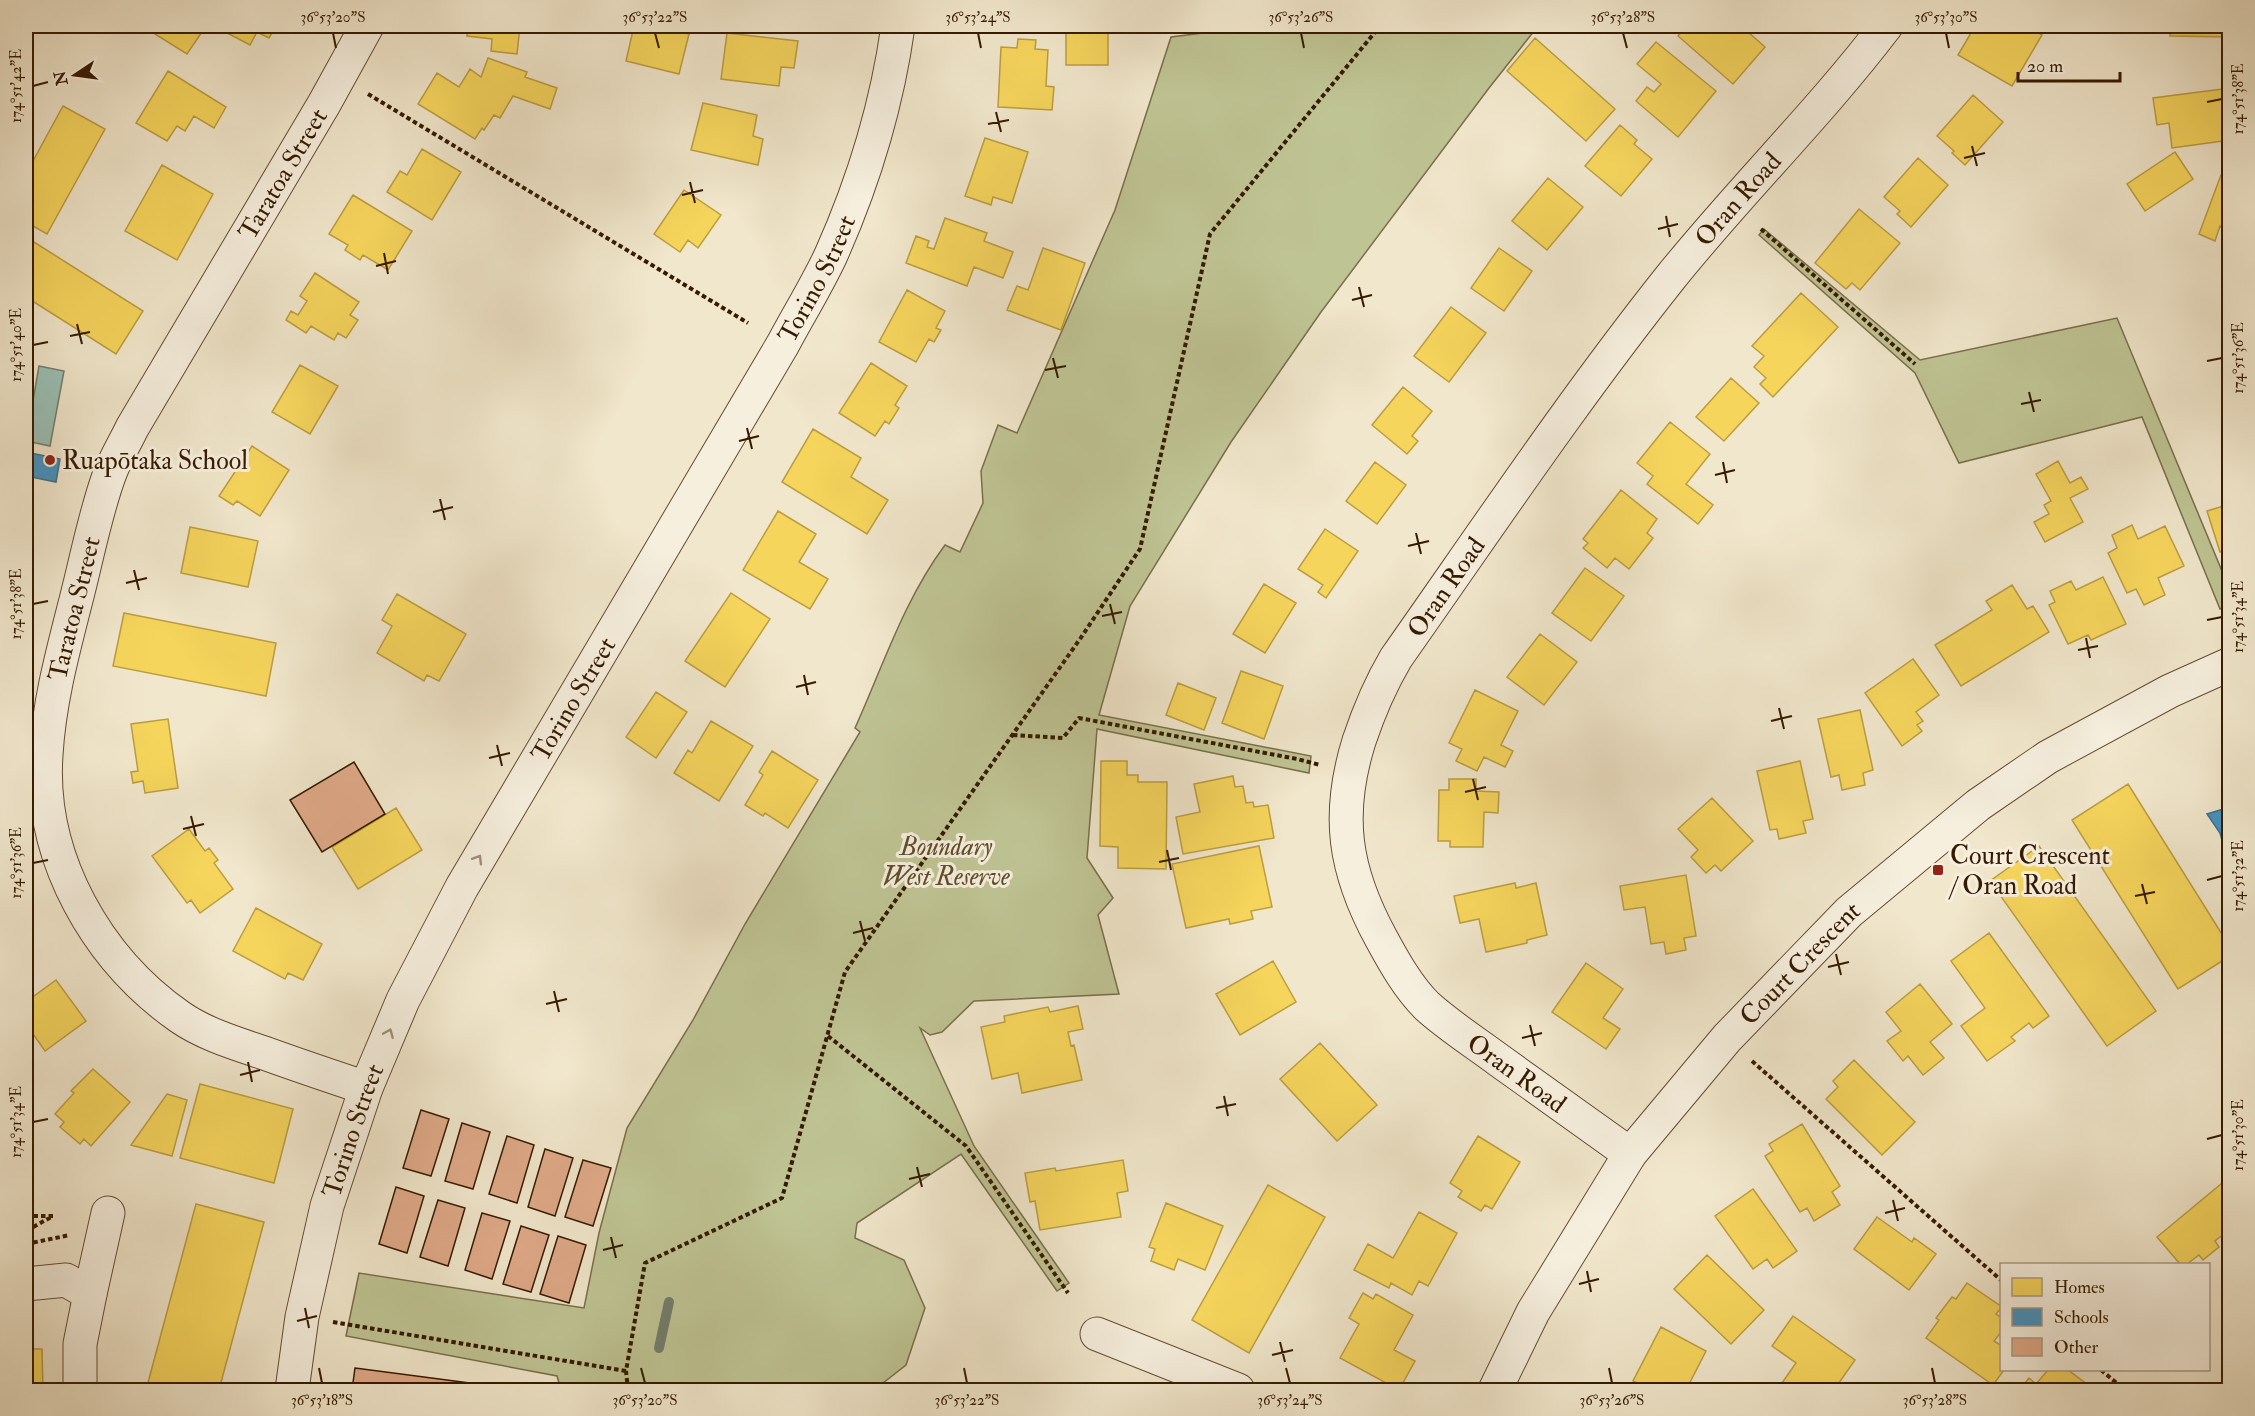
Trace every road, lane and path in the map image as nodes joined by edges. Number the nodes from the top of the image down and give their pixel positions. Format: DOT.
graph roads {
  1 [pos="367,26"];
  2 [pos="898,26"];
  3 [pos="1380,26"];
  4 [pos="1886,26"];
  5 [pos="363,91"];
  6 [pos="1761,229"];
  7 [pos="748,323"];
  8 [pos="1915,364"];
  9 [pos="2229,664"];
  10 [pos="1012,735"];
  11 [pos="1349,773"];
  12 [pos="828,1036"];
  13 [pos="1727,1038"];
  14 [pos="366,1088"];
  15 [pos="1630,1154"];
  16 [pos="108,1212"];
  17 [pos="26,1216"];
  18 [pos="26,1231"];
  19 [pos="80,1233"];
  20 [pos="26,1244"];
  21 [pos="2000,1280"];
  22 [pos="26,1284"];
  23 [pos="1068,1293"];
  24 [pos="90,1294"];
  25 [pos="302,1317"];
  26 [pos="1097,1334"];
  27 [pos="626,1371"];
  28 [pos="2102,1371"];
  29 [pos="80,1390"];
  30 [pos="292,1390"];
  31 [pos="628,1390"];
  32 [pos="1238,1390"];
  33 [pos="1495,1390"];
  34 [pos="2125,1390"];
  1 -- 14 [label="street, Taratoa Street"];
  14 -- 2 [label="street, Torino Street, one-way"];
  3 -- 10 [label="path"];
  4 -- 11 [label="street, Oran Road"];
  5 -- 7 [label="path"];
  6 -- 8 [label="path"];
  9 -- 13 [label="street, Court Crescent"];
  10 -- 11 [label="path"];
  10 -- 12 [label="path"];
  11 -- 15 [label="street, Oran Road"];
  12 -- 23 [label="path"];
  12 -- 27 [label="path"];
  13 -- 15 [label="street, Court Crescent"];
  13 -- 21 [label="path"];
  14 -- 25 [label="street, Torino Street"];
  15 -- 33 [label="street, Court Crescent"];
  16 -- 24 [label="street"];
  17 -- 18 [label="path"];
  19 -- 20 [label="path"];
  22 -- 24 [label="street"];
  24 -- 29 [label="street"];
  25 -- 27 [label="path"];
  25 -- 30 [label="street, Torino Street"];
  26 -- 32 [label="street"];
  27 -- 31 [label="path"];
  28 -- 34 [label="path"];
}
